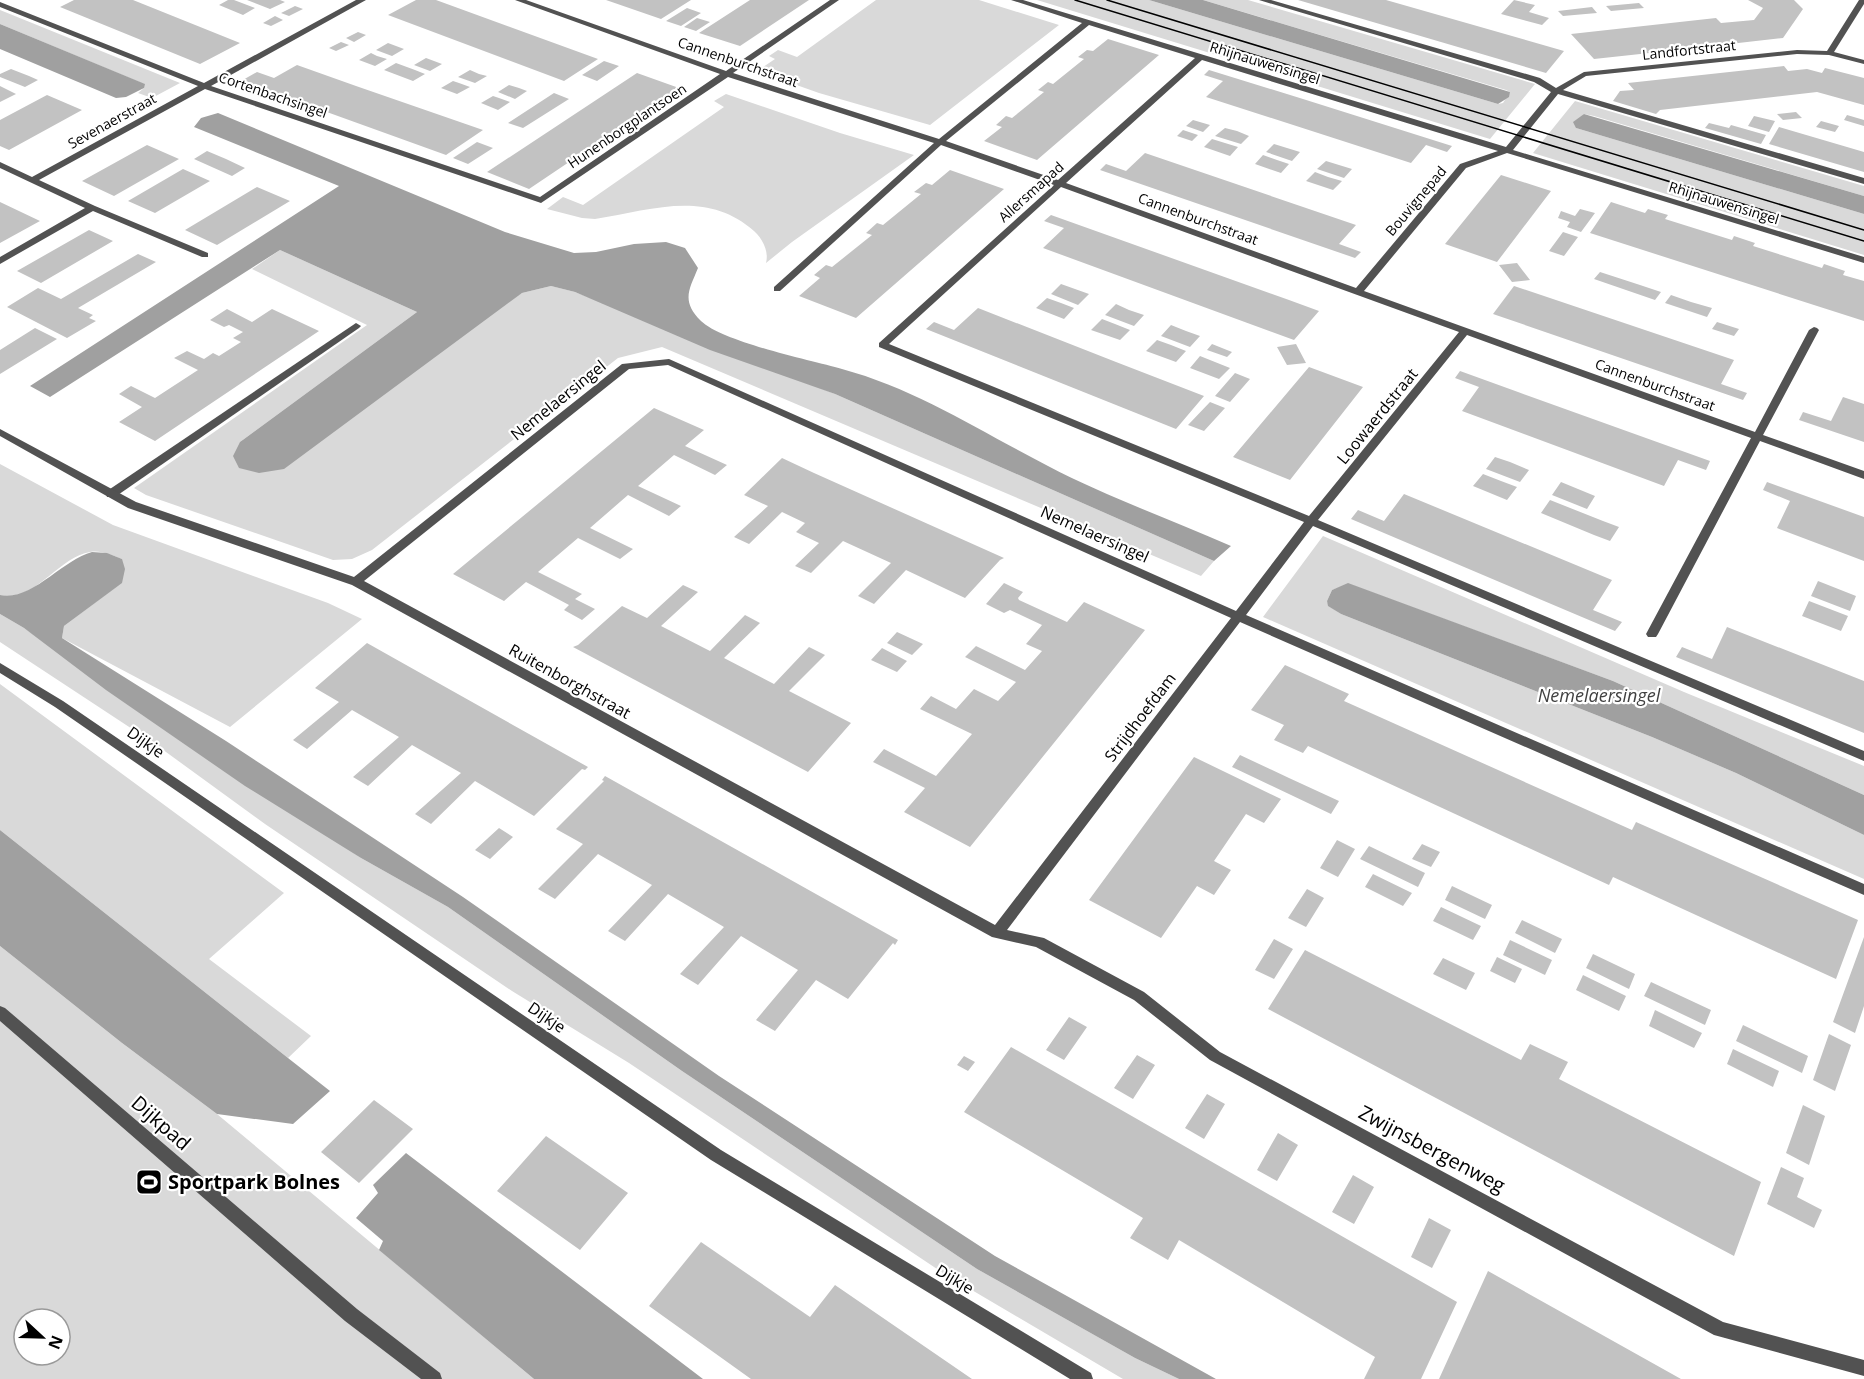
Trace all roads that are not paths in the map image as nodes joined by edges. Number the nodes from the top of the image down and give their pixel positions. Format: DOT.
graph roads {
  1 [pos="362,0"];
  2 [pos="519,0"];
  3 [pos="835,0"];
  4 [pos="1015,0"];
  5 [pos="1263,0"];
  6 [pos="1863,0"];
  7 [pos="0,4"];
  8 [pos="1087,23"];
  9 [pos="1829,53"];
  10 [pos="1199,58"];
  11 [pos="1864,62"];
  12 [pos="727,74"];
  13 [pos="204,86"];
  14 [pos="1556,91"];
  15 [pos="940,142"];
  16 [pos="1508,150"];
  17 [pos="0,165"];
  18 [pos="33,180"];
  19 [pos="1864,181"];
  20 [pos="1060,184"];
  21 [pos="541,200"];
  22 [pos="92,208"];
  23 [pos="205,255"];
  24 [pos="1864,260"];
  25 [pos="0,261"];
  26 [pos="777,289"];
  27 [pos="1359,291"];
  28 [pos="356,326"];
  29 [pos="1466,330"];
  30 [pos="1814,330"];
  31 [pos="0,432"];
  32 [pos="1756,437"];
  33 [pos="1864,475"];
  34 [pos="111,494"];
  35 [pos="1311,521"];
  36 [pos="356,582"];
  37 [pos="1238,616"];
  38 [pos="1652,634"];
  39 [pos="0,667"];
  40 [pos="1864,756"];
  41 [pos="1864,890"];
  42 [pos="997,933"];
  43 [pos="0,1012"];
  44 [pos="1864,1368"];
  45 [pos="434,1379"];
  46 [pos="1085,1379"];
  1 -- 13 [label="street, Sevenaerstraat"];
  2 -- 12 [label="street, Cannenburchstraat"];
  3 -- 12 [label="street, Hunenborgplantsoen"];
  4 -- 8 [label="street, Rhijnauwensingel"];
  5 -- 14 [label="street"];
  6 -- 9 [label="street"];
  7 -- 13 [label="street, Cortenbachsingel"];
  8 -- 10 [label="street, Rhijnauwensingel"];
  8 -- 15 [label="street"];
  9 -- 11 [label="street, Landfortstraat"];
  9 -- 14 [label="street, Landfortstraat"];
  10 -- 16 [label="street, Rhijnauwensingel"];
  10 -- 20 [label="street, Allersmapad"];
  12 -- 15 [label="street, Cannenburchstraat"];
  12 -- 21 [label="street, Hunenborgplantsoen"];
  13 -- 18 [label="street, Sevenaerstraat"];
  13 -- 21 [label="street, Cortenbachsingel"];
  14 -- 16 [label="street"];
  14 -- 19 [label="street"];
  15 -- 20 [label="street, Cannenburchstraat"];
  15 -- 26 [label="street"];
  16 -- 24 [label="street, Rhijnauwensingel"];
  16 -- 27 [label="street, Bouvignepad"];
  17 -- 18 [label="street"];
  18 -- 22 [label="street"];
  20 -- 27 [label="street, Cannenburchstraat"];
  20 -- 35 [label="street, Allersmapad"];
  22 -- 23 [label="street"];
  22 -- 25 [label="street"];
  27 -- 29 [label="street, Cannenburchstraat"];
  28 -- 34 [label="street"];
  29 -- 32 [label="street, Cannenburchstraat"];
  29 -- 35 [label="street, Loowaerdstraat"];
  30 -- 32 [label="street"];
  31 -- 34 [label="street, Ruitenborghstraat"];
  32 -- 33 [label="street, Cannenburchstraat"];
  32 -- 38 [label="street"];
  34 -- 36 [label="street, Ruitenborghstraat"];
  35 -- 37 [label="street, Strijdhoefdam"];
  35 -- 40 [label="street"];
  36 -- 37 [label="street, Nemelaersingel"];
  36 -- 42 [label="street, Ruitenborghstraat"];
  37 -- 41 [label="street, Nemelaersingel"];
  37 -- 42 [label="street, Strijdhoefdam"];
  39 -- 46 [label="street, Dijkje"];
  42 -- 44 [label="street, Zwijnsbergenweg"];
  43 -- 45 [label="street, Dijkpad"];
}
